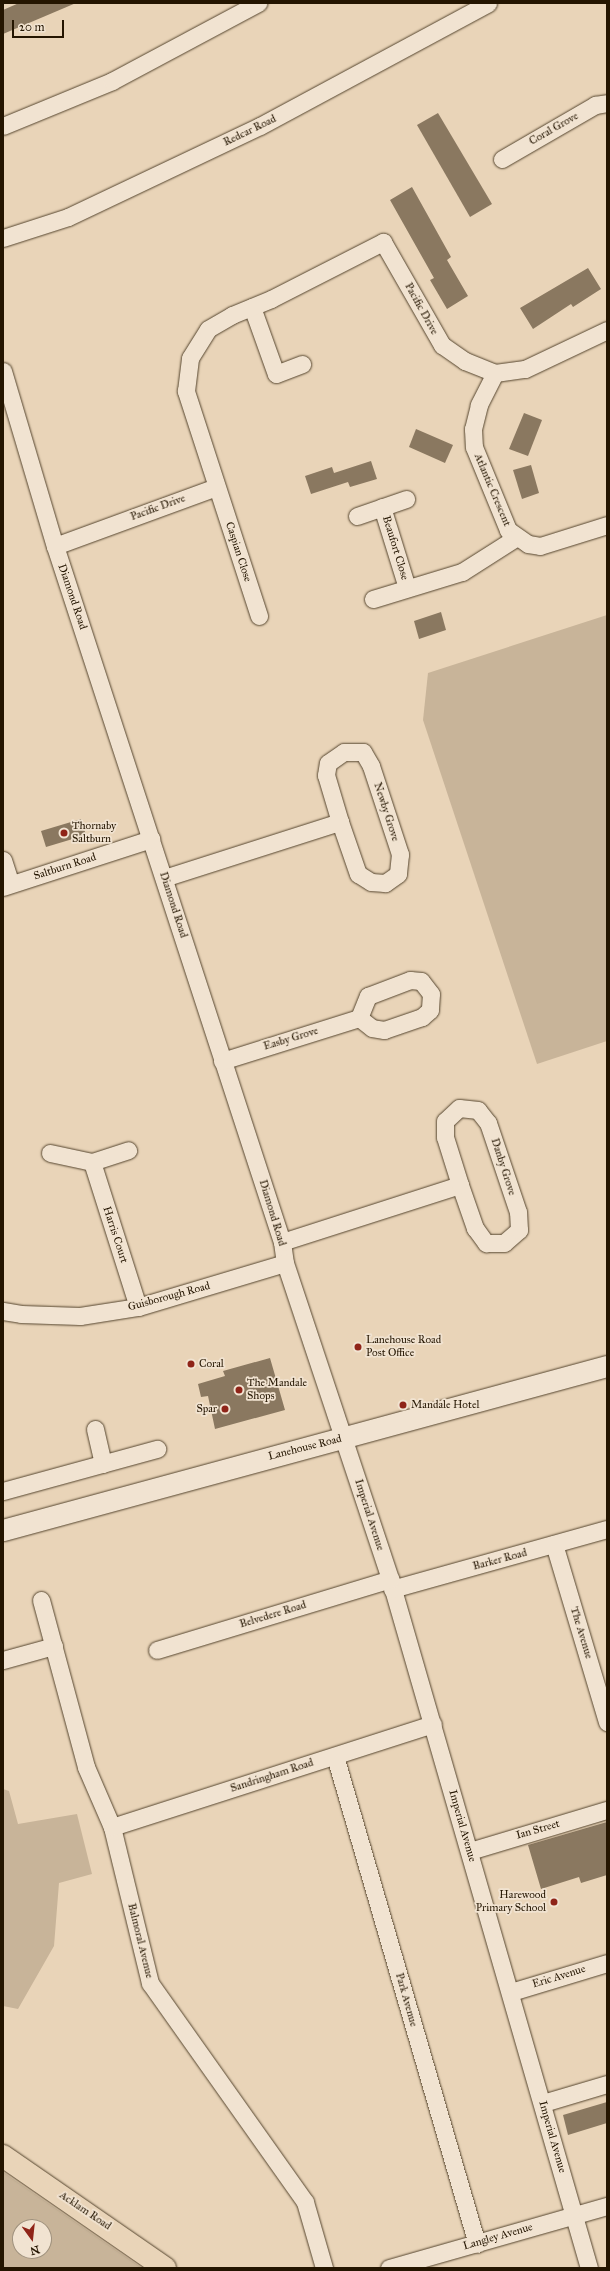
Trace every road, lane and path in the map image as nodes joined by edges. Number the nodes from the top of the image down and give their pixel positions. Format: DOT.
graph roads {
  1 [pos="258,3"];
  2 [pos="488,3"];
  3 [pos="607,103"];
  4 [pos="3,126"];
  5 [pos="502,159"];
  6 [pos="3,238"];
  7 [pos="252,307"];
  8 [pos="607,330"];
  9 [pos="302,364"];
  10 [pos="3,371"];
  11 [pos="495,372"];
  12 [pos="216,487"];
  13 [pos="406,499"];
  14 [pos="382,507"];
  15 [pos="357,516"];
  16 [pos="607,525"];
  17 [pos="517,538"];
  18 [pos="55,546"];
  19 [pos="407,588"];
  20 [pos="373,599"];
  21 [pos="259,616"];
  22 [pos="340,822"];
  23 [pos="151,839"];
  24 [pos="3,860"];
  25 [pos="164,878"];
  26 [pos="7,886"];
  27 [pos="359,1018"];
  28 [pos="222,1061"];
  29 [pos="128,1150"];
  30 [pos="50,1153"];
  31 [pos="92,1162"];
  32 [pos="460,1185"];
  33 [pos="282,1242"];
  34 [pos="285,1263"];
  35 [pos="138,1307"];
  36 [pos="3,1311"];
  37 [pos="607,1366"];
  38 [pos="95,1429"];
  39 [pos="344,1438"];
  40 [pos="157,1449"];
  41 [pos="103,1464"];
  42 [pos="3,1491"];
  43 [pos="607,1529"];
  44 [pos="3,1530"];
  45 [pos="554,1544"];
  46 [pos="391,1584"];
  47 [pos="41,1600"];
  48 [pos="54,1646"];
  49 [pos="157,1650"];
  50 [pos="3,1660"];
  51 [pos="607,1722"];
  52 [pos="432,1724"];
  53 [pos="335,1756"];
  54 [pos="607,1810"];
  55 [pos="112,1827"];
  56 [pos="470,1850"];
  57 [pos="607,1963"];
  58 [pos="511,1992"];
  59 [pos="607,2084"];
  60 [pos="543,2103"];
  61 [pos="3,2156"];
  62 [pos="607,2206"];
  63 [pos="575,2215"];
  64 [pos="477,2244"];
  65 [pos="165,2268"];
  66 [pos="324,2268"];
  67 [pos="389,2268"];
  68 [pos="589,2268"];
  1 -- 4 [label="street"];
  2 -- 6 [label="street, Redcar Road"];
  3 -- 5 [label="street, Coral Grove"];
  7 -- 9 [label="street"];
  7 -- 11 [label="street, Pacific Drive"];
  7 -- 12 [label="street, Pacific Drive"];
  8 -- 11 [label="street, Pacific Drive"];
  10 -- 18 [label="street, Diamond Road"];
  11 -- 17 [label="street, Atlantic Crescent"];
  12 -- 18 [label="street, Pacific Drive"];
  12 -- 21 [label="street, Caspian Close"];
  13 -- 14 [label="street, Beaufort Close"];
  14 -- 15 [label="street, Beaufort Close"];
  14 -- 19 [label="street, Beaufort Close"];
  16 -- 17 [label="street, Atlantic Crescent"];
  17 -- 19 [label="street, Beaufort Close"];
  18 -- 23 [label="street, Diamond Road"];
  19 -- 20 [label="street, Beaufort Close"];
  22 -- 22 [label="street, Newby Grove"];
  22 -- 25 [label="street"];
  23 -- 25 [label="street, Diamond Road"];
  23 -- 26 [label="street, Saltburn Road"];
  24 -- 26 [label="street"];
  25 -- 28 [label="street, Diamond Road"];
  27 -- 28 [label="street, Easby Grove"];
  28 -- 33 [label="street, Diamond Road"];
  29 -- 31 [label="street"];
  30 -- 31 [label="street"];
  31 -- 35 [label="street, Harris Court"];
  32 -- 32 [label="street, Danby Grove"];
  32 -- 33 [label="street"];
  33 -- 34 [label="street, Diamond Road"];
  34 -- 35 [label="street, Guisborough Road"];
  34 -- 39 [label="street, Diamond Road"];
  35 -- 36 [label="street, Guisborough Road"];
  37 -- 39 [label="street, Lanehouse Road"];
  38 -- 41 [label="street"];
  39 -- 44 [label="street, Lanehouse Road"];
  39 -- 46 [label="street, Imperial Avenue"];
  40 -- 41 [label="street"];
  41 -- 42 [label="street"];
  43 -- 45 [label="street, Barker Road"];
  45 -- 46 [label="street, Barker Road"];
  45 -- 51 [label="street, The Avenue"];
  46 -- 49 [label="street, Belvedere Road"];
  46 -- 52 [label="street, Imperial Avenue"];
  47 -- 48 [label="street, Balmoral Avenue"];
  48 -- 50 [label="street"];
  48 -- 55 [label="street, Balmoral Avenue"];
  52 -- 53 [label="street, Sandringham Road"];
  52 -- 56 [label="street, Imperial Avenue"];
  53 -- 55 [label="street, Sandringham Road"];
  53 -- 64 [label="street, Park Avenue"];
  54 -- 56 [label="street, Ian Street"];
  55 -- 66 [label="street, Balmoral Avenue"];
  56 -- 58 [label="street, Imperial Avenue"];
  57 -- 58 [label="street, Eric Avenue"];
  58 -- 60 [label="street, Imperial Avenue"];
  59 -- 60 [label="street"];
  60 -- 63 [label="street, Imperial Avenue"];
  61 -- 65 [label="main road, Acklam Road"];
  62 -- 63 [label="street, Langley Avenue"];
  63 -- 64 [label="street, Langley Avenue"];
  63 -- 68 [label="street, Imperial Avenue"];
  64 -- 67 [label="street, Langley Avenue"];
}
